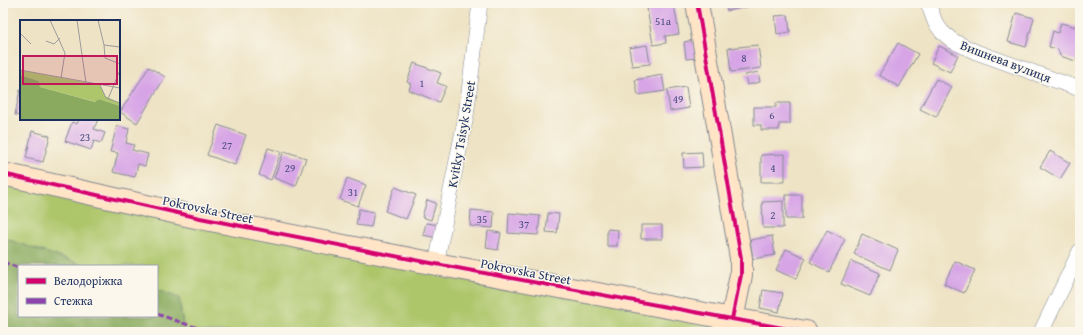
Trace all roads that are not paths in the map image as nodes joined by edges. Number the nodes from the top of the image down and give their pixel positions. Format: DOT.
graph roads {
  1 [pos="480,3"];
  2 [pos="697,3"];
  3 [pos="928,3"];
  4 [pos="1080,89"];
  5 [pos="3,174"];
  6 [pos="1080,251"];
  7 [pos="436,264"];
  8 [pos="732,319"];
  9 [pos="806,332"];
  10 [pos="1041,332"];
  1 -- 7 [label="street, Kvitky Tsisyk Street"];
  2 -- 8 [label="street"];
  3 -- 4 [label="street, Вишнева вулиця"];
  5 -- 7 [label="street, Pokrovska Street"];
  6 -- 10 [label="street"];
  7 -- 8 [label="street, Pokrovska Street"];
  8 -- 9 [label="street, Pokrovska Street"];
}
